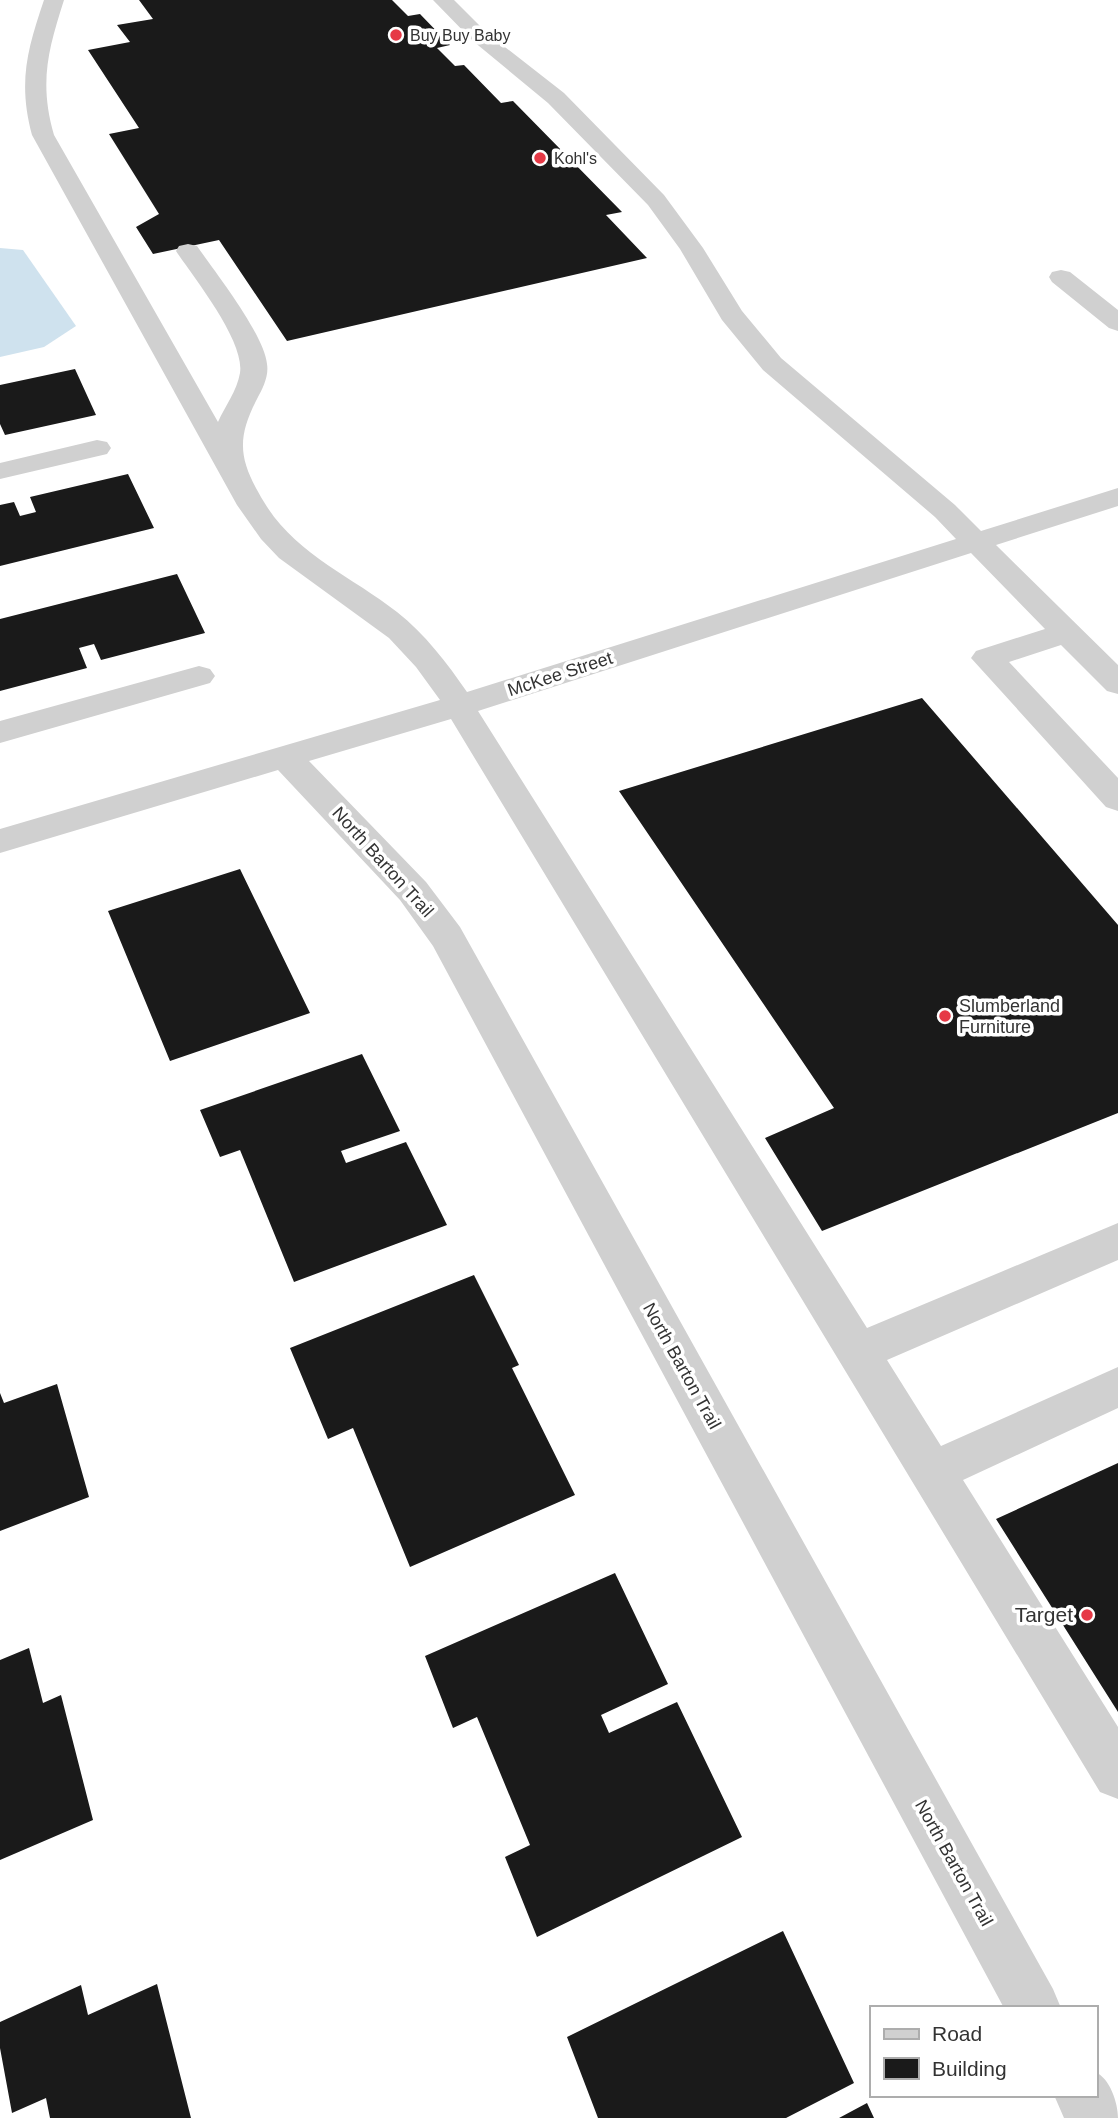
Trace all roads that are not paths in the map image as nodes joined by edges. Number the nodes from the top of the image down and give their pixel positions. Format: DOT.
graph roads {
  1 [pos="54,0"];
  2 [pos="443,0"];
  3 [pos="188,251"];
  4 [pos="1061,277"];
  5 [pos="1118,323"];
  6 [pos="97,448"];
  7 [pos="0,471"];
  8 [pos="232,472"];
  9 [pos="1118,498"];
  10 [pos="977,542"];
  11 [pos="1067,633"];
  12 [pos="199,676"];
  13 [pos="1118,684"];
  14 [pos="458,706"];
  15 [pos="0,732"];
  16 [pos="285,757"];
  17 [pos="1118,799"];
  18 [pos="0,841"];
  19 [pos="1118,1241"];
  20 [pos="859,1352"];
  21 [pos="1118,1387"];
  22 [pos="932,1472"];
  23 [pos="1118,1773"];
  24 [pos="1033,2006"];
  25 [pos="1083,2097"];
  26 [pos="1094,2118"];
  1 -- 8 [label="street"];
  2 -- 10 [label="street"];
  3 -- 8 [label="street"];
  4 -- 5 [label="street"];
  6 -- 7 [label="street"];
  8 -- 14 [label="street"];
  9 -- 10 [label="street, McKee Street"];
  10 -- 11 [label="street"];
  10 -- 14 [label="street, McKee Street"];
  11 -- 13 [label="street"];
  11 -- 17 [label="street"];
  12 -- 15 [label="street"];
  14 -- 16 [label="street, McKee Street"];
  14 -- 20 [label="street"];
  16 -- 18 [label="street, McKee Street"];
  16 -- 24 [label="street, North Barton Trail"];
  19 -- 20 [label="street"];
  20 -- 22 [label="street"];
  21 -- 22 [label="street"];
  22 -- 23 [label="street"];
  25 -- 26 [label="street"];
}
